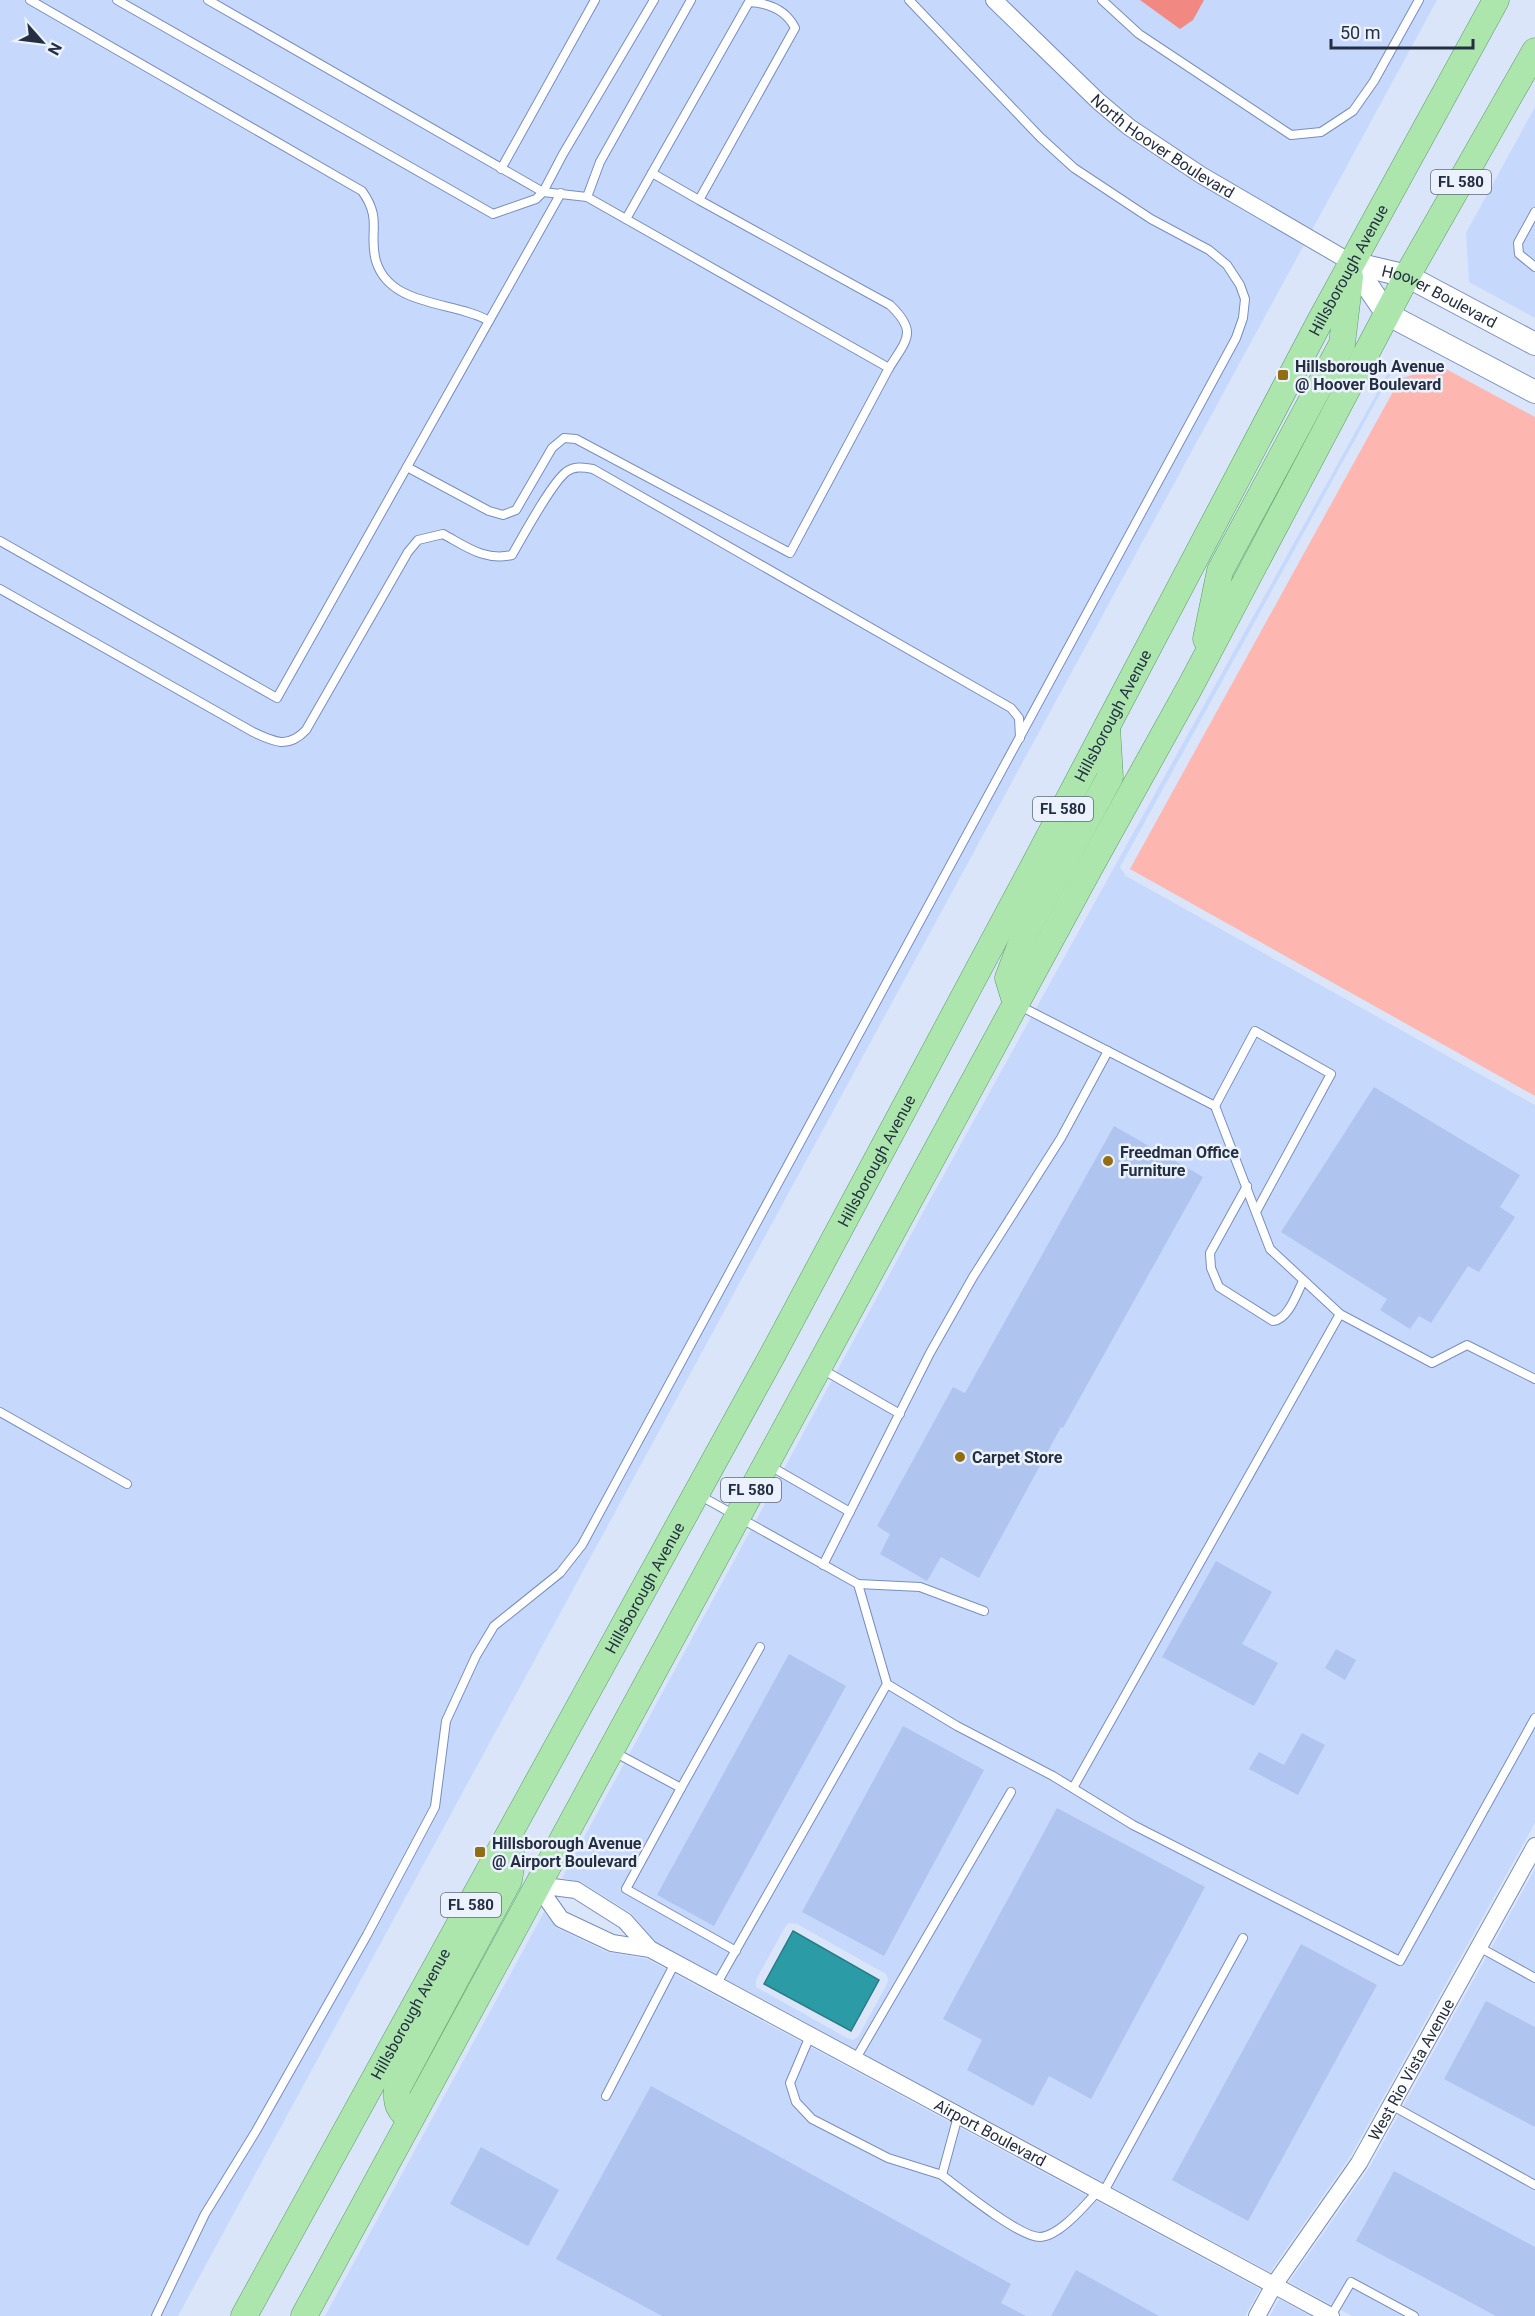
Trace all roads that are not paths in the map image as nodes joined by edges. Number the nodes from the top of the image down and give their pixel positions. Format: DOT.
graph roads {
  1 [pos="30,0"];
  2 [pos="117,0"];
  3 [pos="208,0"];
  4 [pos="595,0"];
  5 [pos="654,0"];
  6 [pos="692,0"];
  7 [pos="909,0"];
  8 [pos="994,0"];
  9 [pos="1102,0"];
  10 [pos="1419,0"];
  11 [pos="1496,0"];
  12 [pos="1532,64"];
  13 [pos="501,168"];
  14 [pos="652,173"];
  15 [pos="543,192"];
  16 [pos="561,193"];
  17 [pos="587,197"];
  18 [pos="699,200"];
  19 [pos="1535,212"];
  20 [pos="626,219"];
  21 [pos="1352,263"];
  22 [pos="1535,267"];
  23 [pos="1407,276"];
  24 [pos="1387,314"];
  25 [pos="489,321"];
  26 [pos="1535,344"];
  27 [pos="889,368"];
  28 [pos="1535,392"];
  29 [pos="407,467"];
  30 [pos="0,541"];
  31 [pos="0,589"];
  32 [pos="1201,666"];
  33 [pos="1107,726"];
  34 [pos="1020,738"];
  35 [pos="1016,1004"];
  36 [pos="1108,1051"];
  37 [pos="1215,1106"];
  38 [pos="1247,1186"];
  39 [pos="1257,1210"];
  40 [pos="1303,1281"];
  41 [pos="1340,1314"];
  42 [pos="818,1367"];
  43 [pos="1535,1379"];
  44 [pos="0,1412"];
  45 [pos="900,1414"];
  46 [pos="766,1464"];
  47 [pos="127,1484"];
  48 [pos="696,1493"];
  49 [pos="850,1512"];
  50 [pos="737,1516"];
  51 [pos="823,1564"];
  52 [pos="858,1584"];
  53 [pos="984,1611"];
  54 [pos="760,1647"];
  55 [pos="887,1684"];
  56 [pos="1535,1718"];
  57 [pos="610,1750"];
  58 [pos="681,1788"];
  59 [pos="1073,1788"];
  60 [pos="1011,1792"];
  61 [pos="510,1833"];
  62 [pos="1535,1846"];
  63 [pos="537,1885"];
  64 [pos="1243,1938"];
  65 [pos="1479,1947"];
  66 [pos="650,1949"];
  67 [pos="736,1951"];
  68 [pos="675,1963"];
  69 [pos="1535,1978"];
  70 [pos="716,1986"];
  71 [pos="810,2036"];
  72 [pos="855,2060"];
  73 [pos="606,2096"];
  74 [pos="1391,2105"];
  75 [pos="958,2116"];
  76 [pos="411,2118"];
  77 [pos="942,2175"];
  78 [pos="1535,2185"];
  79 [pos="1100,2192"];
  80 [pos="1274,2285"];
  81 [pos="156,2316"];
  82 [pos="244,2316"];
  83 [pos="304,2316"];
  84 [pos="1257,2316"];
  85 [pos="1331,2316"];
  86 [pos="1414,2316"];
  1 -- 25 [label="lane"];
  2 -- 15 [label="lane"];
  3 -- 13 [label="lane"];
  4 -- 13 [label="lane"];
  5 -- 15 [label="lane"];
  6 -- 17 [label="lane"];
  7 -- 34 [label="lane"];
  8 -- 21 [label="street, North Hoover Boulevard"];
  9 -- 10 [label="lane"];
  11 -- 21 [label="main road, Hillsborough Avenue / FL 580"];
  12 -- 23 [label="main road, FL 580"];
  13 -- 15 [label="lane"];
  14 -- 18 [label="lane"];
  14 -- 18 [label="lane"];
  14 -- 20 [label="lane"];
  15 -- 16 [label="lane"];
  16 -- 17 [label="lane"];
  16 -- 25 [label="lane"];
  17 -- 20 [label="lane"];
  18 -- 27 [label="lane"];
  19 -- 22 [label="lane"];
  20 -- 27 [label="lane"];
  21 -- 23 [label="main road, Hoover Boulevard"];
  21 -- 24 [label="main road, Hoover Boulevard"];
  21 -- 32 [label="main road"];
  21 -- 33 [label="main road, Hillsborough Avenue / FL 580"];
  23 -- 24 [label="main road, FL 580"];
  23 -- 26 [label="main road, Hoover Boulevard"];
  24 -- 28 [label="main road, Hoover Boulevard"];
  24 -- 32 [label="main road, FL 580"];
  25 -- 29 [label="lane"];
  27 -- 29 [label="lane"];
  29 -- 30 [label="lane"];
  31 -- 34 [label="lane"];
  32 -- 35 [label="main road, FL 580"];
  33 -- 35 [label="main road"];
  33 -- 48 [label="main road, Hillsborough Avenue / FL 580"];
  34 -- 81 [label="lane"];
  35 -- 36 [label="lane"];
  35 -- 42 [label="main road, FL 580"];
  36 -- 37 [label="lane"];
  36 -- 45 [label="lane"];
  37 -- 38 [label="lane"];
  37 -- 39 [label="lane"];
  38 -- 39 [label="lane"];
  38 -- 40 [label="lane"];
  39 -- 40 [label="lane"];
  40 -- 41 [label="lane"];
  41 -- 43 [label="lane"];
  41 -- 59 [label="lane"];
  42 -- 45 [label="lane"];
  42 -- 46 [label="main road, FL 580"];
  44 -- 47 [label="lane"];
  45 -- 49 [label="lane"];
  46 -- 49 [label="lane"];
  46 -- 50 [label="main road, FL 580"];
  48 -- 50 [label="lane"];
  48 -- 61 [label="main road, Hillsborough Avenue / FL 580"];
  49 -- 51 [label="lane"];
  50 -- 51 [label="lane"];
  50 -- 57 [label="main road, FL 580"];
  51 -- 52 [label="lane"];
  52 -- 53 [label="lane"];
  52 -- 55 [label="lane"];
  54 -- 58 [label="lane"];
  55 -- 59 [label="lane"];
  55 -- 67 [label="lane"];
  56 -- 59 [label="lane"];
  57 -- 58 [label="lane"];
  57 -- 63 [label="main road, FL 580"];
  58 -- 67 [label="lane"];
  60 -- 72 [label="lane"];
  61 -- 76 [label="main road"];
  61 -- 82 [label="main road, Hillsborough Avenue / FL 580"];
  62 -- 65 [label="street, West Rio Vista Avenue"];
  63 -- 66 [label="street, Airport Boulevard"];
  63 -- 66 [label="street, Airport Boulevard"];
  63 -- 76 [label="main road, FL 580"];
  64 -- 79 [label="lane"];
  65 -- 69 [label="lane"];
  65 -- 74 [label="street, West Rio Vista Avenue"];
  66 -- 68 [label="street, Airport Boulevard"];
  67 -- 70 [label="lane"];
  68 -- 70 [label="street, Airport Boulevard"];
  68 -- 73 [label="lane"];
  70 -- 71 [label="street, Airport Boulevard"];
  71 -- 72 [label="street, Airport Boulevard"];
  71 -- 77 [label="lane"];
  72 -- 75 [label="street, Airport Boulevard"];
  74 -- 78 [label="lane"];
  74 -- 80 [label="street, West Rio Vista Avenue"];
  75 -- 77 [label="lane"];
  75 -- 79 [label="street, Airport Boulevard"];
  76 -- 83 [label="main road, FL 580"];
  77 -- 79 [label="lane"];
  79 -- 80 [label="street, Airport Boulevard"];
  80 -- 84 [label="street, West Rio Vista Avenue"];
  80 -- 85 [label="street, Airport Boulevard"];
  85 -- 86 [label="lane"];
}
